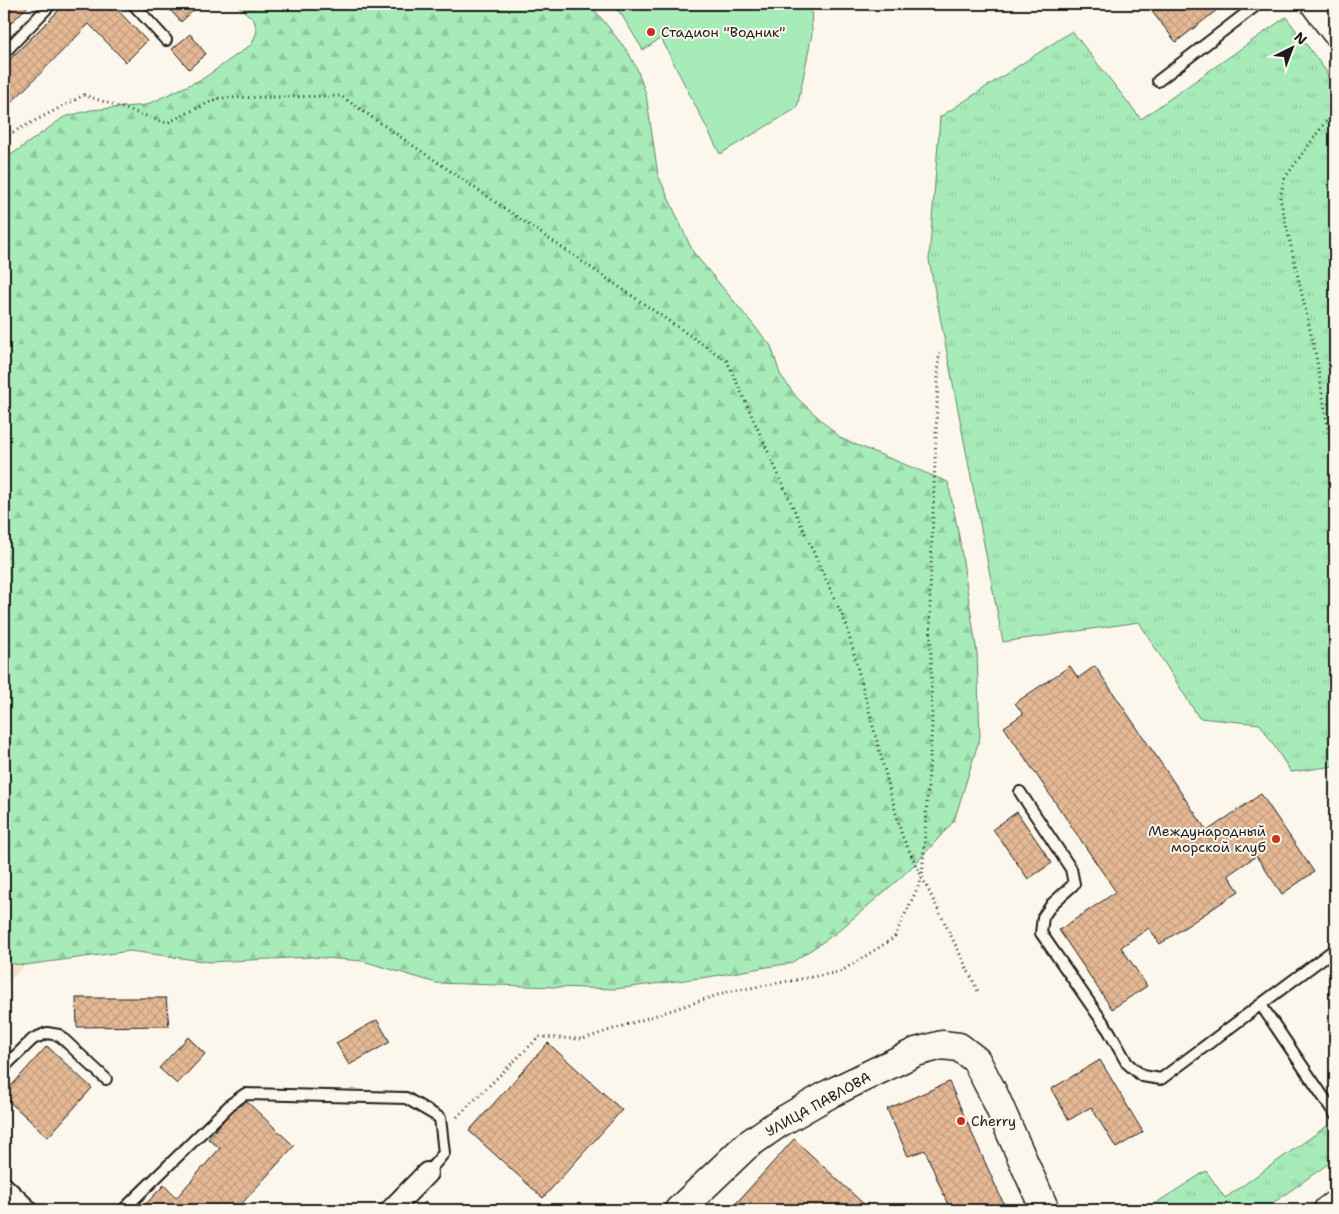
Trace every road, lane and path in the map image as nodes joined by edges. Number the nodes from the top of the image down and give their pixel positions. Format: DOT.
graph roads {
  1 [pos="51,4"];
  2 [pos="133,4"];
  3 [pos="1258,4"];
  4 [pos="1315,4"];
  5 [pos="1335,31"];
  6 [pos="166,40"];
  7 [pos="4,53"];
  8 [pos="1158,81"];
  9 [pos="1335,109"];
  10 [pos="4,137"];
  11 [pos="939,354"];
  12 [pos="1335,470"];
  13 [pos="1020,792"];
  14 [pos="922,878"];
  15 [pos="1335,949"];
  16 [pos="979,993"];
  17 [pos="1261,1005"];
  18 [pos="4,1067"];
  19 [pos="106,1079"];
  20 [pos="1335,1114"];
  21 [pos="440,1118"];
  22 [pos="427,1173"];
  23 [pos="5,1193"];
  24 [pos="1335,1205"];
  25 [pos="28,1210"];
  26 [pos="123,1210"];
  27 [pos="391,1210"];
  28 [pos="679,1210"];
  29 [pos="1045,1210"];
  30 [pos="1328,1210"];
  1 -- 7 [label="lane"];
  2 -- 6 [label="lane"];
  3 -- 8 [label="lane"];
  4 -- 5 [label="street"];
  9 -- 12 [label="path"];
  10 -- 14 [label="path"];
  11 -- 14 [label="path"];
  13 -- 17 [label="lane"];
  14 -- 16 [label="path"];
  14 -- 21 [label="path"];
  15 -- 17 [label="lane"];
  17 -- 20 [label="lane"];
  18 -- 19 [label="lane"];
  21 -- 22 [label="lane"];
  21 -- 26 [label="lane"];
  22 -- 27 [label="street"];
  23 -- 25 [label="street"];
  24 -- 30 [label="street"];
  28 -- 29 [label="street, УЛИЦА ПАВЛОВА"];
}
